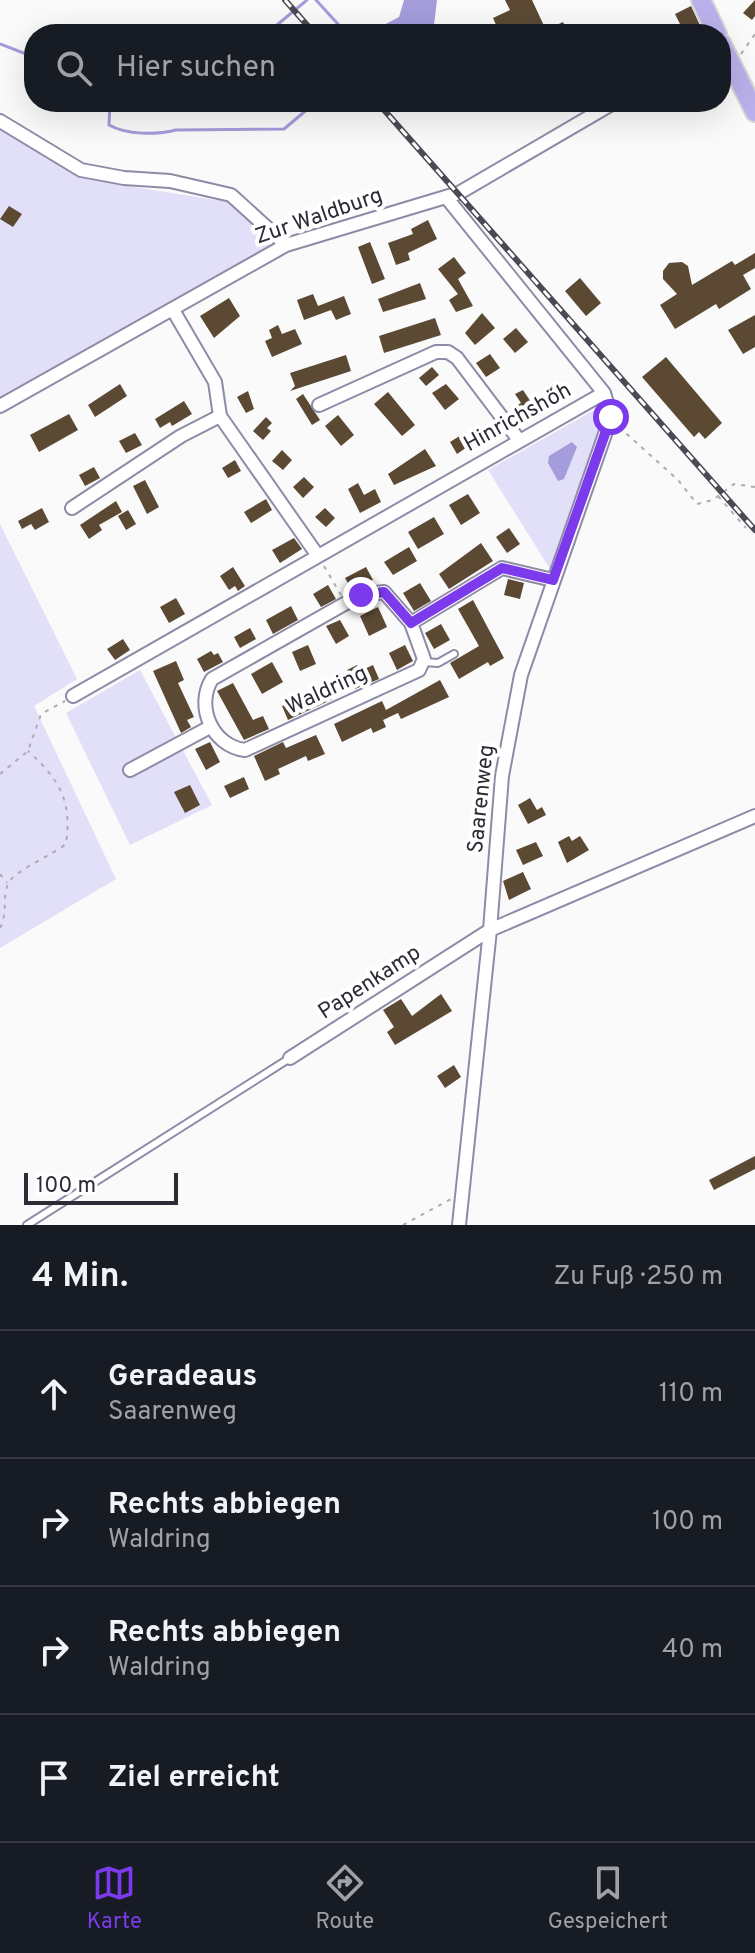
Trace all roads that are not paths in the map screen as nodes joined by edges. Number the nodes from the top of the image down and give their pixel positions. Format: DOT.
graph roads {
  1 [pos="701,0"];
  2 [pos="712,24"];
  3 [pos="731,64"];
  4 [pos="597,112"];
  5 [pos="755,112"];
  6 [pos="0,121"];
  7 [pos="446,197"];
  8 [pos="286,245"];
  9 [pos="173,310"];
  10 [pos="604,393"];
  11 [pos="319,405"];
  12 [pos="0,406"];
  13 [pos="220,416"];
  14 [pos="519,440"];
  15 [pos="72,508"];
  16 [pos="318,556"];
  17 [pos="553,580"];
  18 [pos="411,623"];
  19 [pos="454,654"];
  20 [pos="423,662"];
  21 [pos="73,696"];
  22 [pos="210,727"];
  23 [pos="130,770"];
  24 [pos="755,816"];
  25 [pos="490,930"];
  26 [pos="290,1058"];
  27 [pos="27,1225"];
  28 [pos="459,1225"];
  1 -- 2 [label="main road"];
  3 -- 5 [label="main road"];
  4 -- 7 [label="street, Zur Waldburg"];
  6 -- 8 [label="street"];
  7 -- 8 [label="street, Zur Waldburg"];
  7 -- 10 [label="street, Hinrichshöh"];
  8 -- 9 [label="street, Zur Waldburg"];
  9 -- 12 [label="street, Zur Waldburg"];
  9 -- 13 [label="street"];
  10 -- 14 [label="street, Hinrichshöh"];
  10 -- 17 [label="street, Saarenweg"];
  11 -- 14 [label="street"];
  13 -- 15 [label="street"];
  13 -- 16 [label="street"];
  14 -- 16 [label="street, Hinrichshöh"];
  16 -- 21 [label="street, Hinrichshöh"];
  17 -- 18 [label="street"];
  17 -- 25 [label="street, Saarenweg"];
  18 -- 20 [label="street"];
  18 -- 22 [label="street"];
  19 -- 20 [label="lane"];
  20 -- 22 [label="street, Waldring"];
  22 -- 23 [label="street"];
  24 -- 25 [label="street, Papenkamp"];
  25 -- 26 [label="street, Papenkamp"];
  25 -- 28 [label="street, Saarenweg"];
  26 -- 27 [label="lane, Papenkamp"];
}
